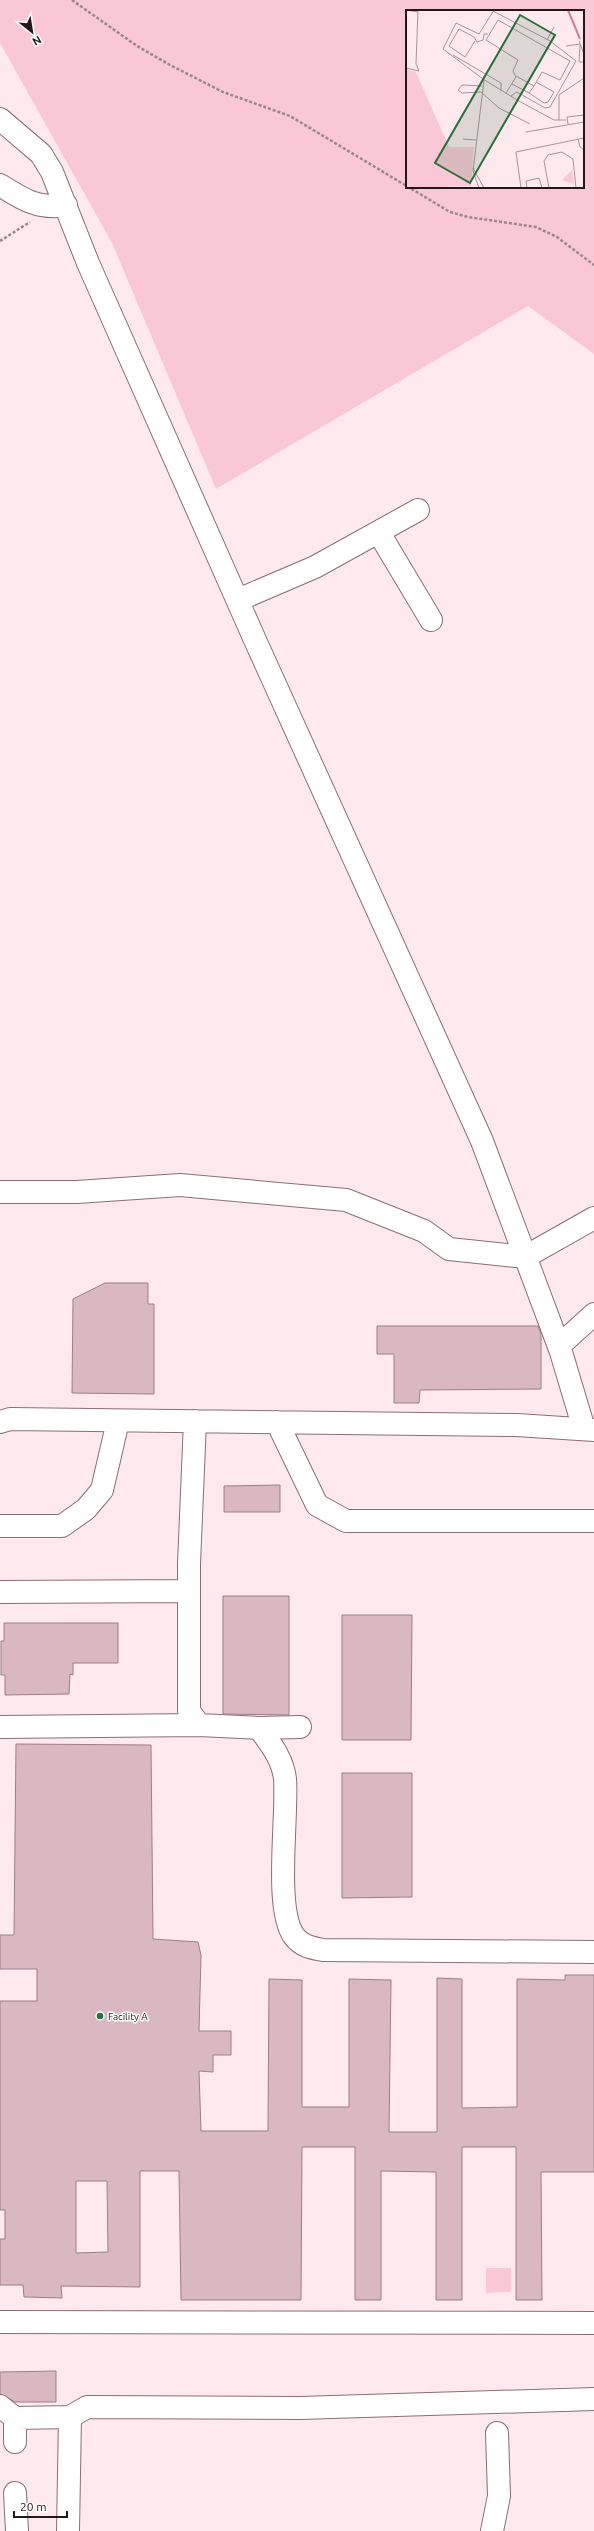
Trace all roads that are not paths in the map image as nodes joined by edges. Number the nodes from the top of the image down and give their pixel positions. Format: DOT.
graph roads {
  1 [pos="0,119"];
  2 [pos="0,185"];
  3 [pos="57,207"];
  4 [pos="418,510"];
  5 [pos="379,533"];
  6 [pos="238,600"];
  7 [pos="431,620"];
  8 [pos="0,1192"];
  9 [pos="594,1218"];
  10 [pos="525,1257"];
  11 [pos="594,1314"];
  12 [pos="559,1346"];
  13 [pos="118,1421"];
  14 [pos="195,1421"];
  15 [pos="0,1422"];
  16 [pos="277,1422"];
  17 [pos="589,1429"];
  18 [pos="594,1522"];
  19 [pos="0,1526"];
  20 [pos="189,1591"];
  21 [pos="0,1592"];
  22 [pos="199,1725"];
  23 [pos="0,1727"];
  24 [pos="300,1727"];
  25 [pos="259,1728"];
  26 [pos="594,1952"];
  27 [pos="0,2322"];
  28 [pos="594,2323"];
  29 [pos="594,2398"];
  30 [pos="7,2412"];
  31 [pos="70,2417"];
  32 [pos="497,2433"];
  33 [pos="15,2442"];
  34 [pos="15,2493"];
  35 [pos="17,2531"];
  36 [pos="68,2531"];
  37 [pos="492,2531"];
  1 -- 3 [label="lane"];
  2 -- 3 [label="lane"];
  3 -- 6 [label="lane"];
  4 -- 5 [label="lane"];
  5 -- 6 [label="lane"];
  5 -- 7 [label="lane"];
  6 -- 10 [label="lane"];
  8 -- 10 [label="lane"];
  9 -- 10 [label="lane"];
  10 -- 12 [label="lane"];
  11 -- 12 [label="lane"];
  12 -- 17 [label="lane"];
  13 -- 14 [label="lane"];
  13 -- 15 [label="lane"];
  13 -- 19 [label="lane"];
  14 -- 16 [label="lane"];
  14 -- 20 [label="lane"];
  16 -- 17 [label="lane"];
  16 -- 18 [label="lane"];
  20 -- 21 [label="lane"];
  20 -- 22 [label="lane"];
  22 -- 23 [label="lane"];
  22 -- 25 [label="lane"];
  24 -- 25 [label="lane"];
  25 -- 26 [label="lane"];
  27 -- 28 [label="lane"];
  29 -- 31 [label="lane"];
  30 -- 31 [label="lane"];
  30 -- 33 [label="lane"];
  31 -- 36 [label="lane"];
  32 -- 37 [label="lane"];
  34 -- 35 [label="lane"];
}
